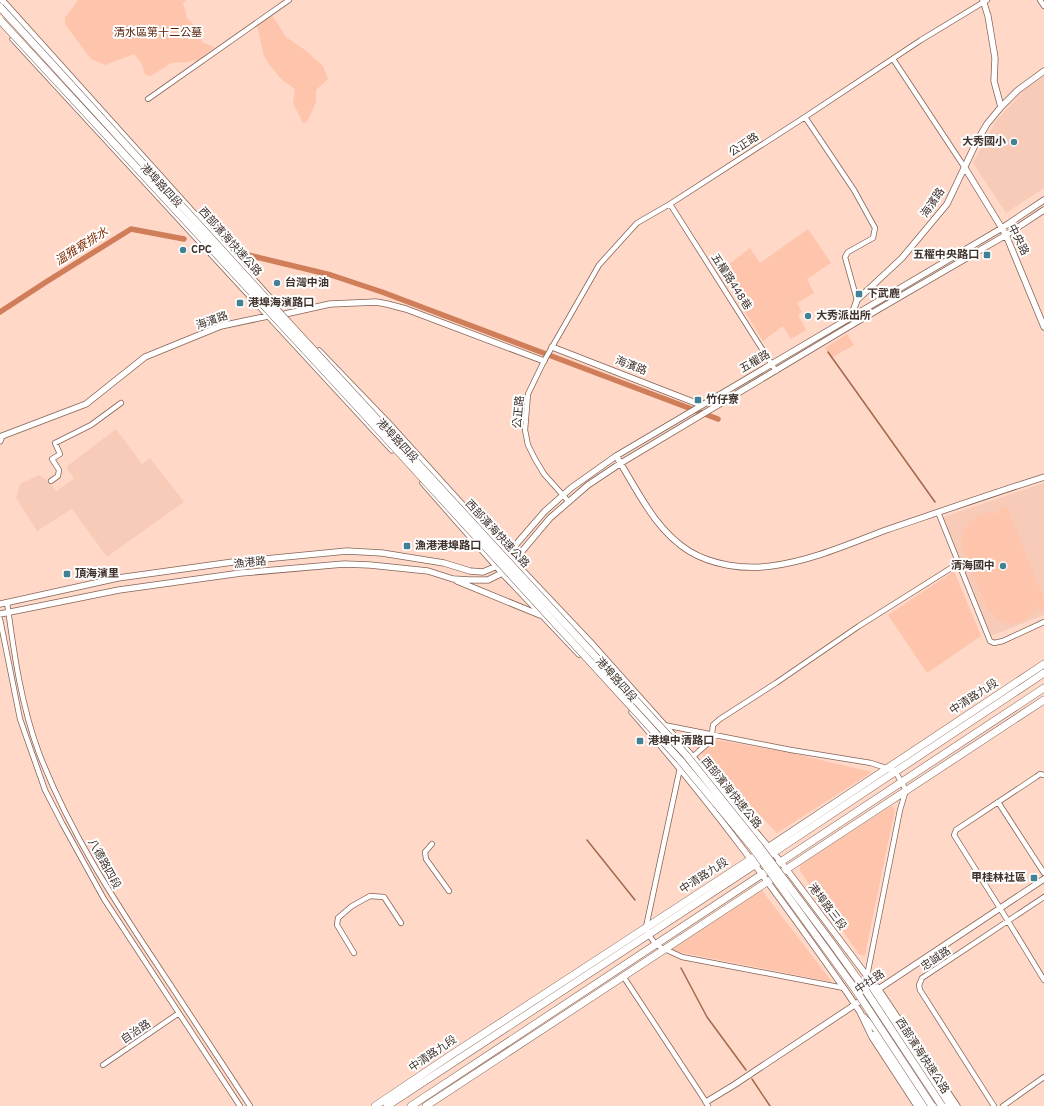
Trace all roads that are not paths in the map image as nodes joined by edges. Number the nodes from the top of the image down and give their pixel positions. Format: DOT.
graph roads {
  1 [pos="2,0"];
  2 [pos="289,0"];
  3 [pos="1040,0"];
  4 [pos="985,1"];
  5 [pos="1044,6"];
  6 [pos="0,7"];
  7 [pos="0,20"];
  8 [pos="0,25"];
  9 [pos="893,59"];
  10 [pos="1044,71"];
  11 [pos="148,99"];
  12 [pos="1001,107"];
  13 [pos="805,117"];
  14 [pos="964,168"];
  15 [pos="1044,200"];
  16 [pos="670,204"];
  17 [pos="1044,210"];
  18 [pos="1002,228"];
  19 [pos="1006,235"];
  20 [pos="857,300"];
  21 [pos="285,314"];
  22 [pos="268,316"];
  23 [pos="851,317"];
  24 [pos="855,323"];
  25 [pos="1044,326"];
  26 [pos="552,347"];
  27 [pos="544,361"];
  28 [pos="772,364"];
  29 [pos="776,371"];
  30 [pos="121,403"];
  31 [pos="701,405"];
  32 [pos="0,441"];
  33 [pos="616,456"];
  34 [pos="621,463"];
  35 [pos="1044,476"];
  36 [pos="51,481"];
  37 [pos="563,495"];
  38 [pos="569,502"];
  39 [pos="938,512"];
  40 [pos="507,554"];
  41 [pos="514,561"];
  42 [pos="959,563"];
  43 [pos="497,566"];
  44 [pos="503,574"];
  45 [pos="453,579"];
  46 [pos="7,602"];
  47 [pos="0,604"];
  48 [pos="8,612"];
  49 [pos="0,614"];
  50 [pos="542,616"];
  51 [pos="0,619"];
  52 [pos="1044,622"];
  53 [pos="1044,664"];
  54 [pos="1044,673"];
  55 [pos="1044,688"];
  56 [pos="1044,700"];
  57 [pos="664,725"];
  58 [pos="712,735"];
  59 [pos="693,757"];
  60 [pos="45,765"];
  61 [pos="680,768"];
  62 [pos="886,768"];
  63 [pos="37,769"];
  64 [pos="895,771"];
  65 [pos="1044,775"];
  66 [pos="902,782"];
  67 [pos="906,790"];
  68 [pos="998,802"];
  69 [pos="432,844"];
  70 [pos="768,847"];
  71 [pos="773,853"];
  72 [pos="753,862"];
  73 [pos="781,862"];
  74 [pos="786,869"];
  75 [pos="1044,873"];
  76 [pos="762,874"];
  77 [pos="1044,879"];
  78 [pos="767,881"];
  79 [pos="449,891"];
  80 [pos="111,895"];
  81 [pos="1044,897"];
  82 [pos="104,899"];
  83 [pos="1000,908"];
  84 [pos="1008,920"];
  85 [pos="401,923"];
  86 [pos="646,927"];
  87 [pos="649,935"];
  88 [pos="656,945"];
  89 [pos="665,949"];
  90 [pos="354,953"];
  91 [pos="623,976"];
  92 [pos="868,978"];
  93 [pos="1044,980"];
  94 [pos="844,988"];
  95 [pos="875,990"];
  96 [pos="882,1002"];
  97 [pos="855,1004"];
  98 [pos="860,1012"];
  99 [pos="179,1013"];
  100 [pos="875,1035"];
  101 [pos="104,1065"];
  102 [pos="228,1072"];
  103 [pos="220,1076"];
  104 [pos="1044,1077"];
  105 [pos="707,1104"];
  106 [pos="240,1106"];
  107 [pos="250,1106"];
  108 [pos="375,1106"];
  109 [pos="387,1106"];
  110 [pos="411,1106"];
  111 [pos="426,1106"];
  112 [pos="918,1106"];
  113 [pos="922,1106"];
  114 [pos="927,1106"];
  115 [pos="932,1106"];
  116 [pos="942,1106"];
  117 [pos="947,1106"];
  118 [pos="952,1106"];
  119 [pos="956,1106"];
  120 [pos="994,1106"];
  121 [pos="1003,1106"];
  1 -- 21 [label="street, 港埠路四段"];
  2 -- 11 [label="street"];
  3 -- 5 [label="street"];
  4 -- 9 [label="street, 公正路"];
  4 -- 12 [label="street"];
  6 -- 116 [label="main road, 西部濱海快速公路, bridge"];
  7 -- 115 [label="main road, 西部濱海快速公路, bridge"];
  8 -- 22 [label="street, 港埠路四段"];
  9 -- 13 [label="street, 公正路"];
  9 -- 14 [label="street"];
  10 -- 12 [label="street, 海濱路"];
  12 -- 14 [label="street, 海濱路"];
  13 -- 16 [label="street, 公正路"];
  13 -- 20 [label="street"];
  14 -- 18 [label="street, 中央路"];
  14 -- 20 [label="street, 海濱路"];
  15 -- 18 [label="street, 五權路"];
  16 -- 26 [label="street, 公正路"];
  16 -- 28 [label="street, 五權路448巷"];
  17 -- 19 [label="street, 五權路"];
  18 -- 19 [label="street, 中央路"];
  18 -- 23 [label="street, 五權路"];
  19 -- 24 [label="street, 五權路"];
  19 -- 25 [label="street, 中央路"];
  20 -- 23 [label="street, 海濱路"];
  21 -- 22 [label="street, 海濱路"];
  21 -- 27 [label="street, 海濱路"];
  21 -- 40 [label="street, 港埠路四段"];
  22 -- 32 [label="street, 海濱路"];
  22 -- 43 [label="street, 港埠路四段"];
  23 -- 24 [label="street"];
  23 -- 28 [label="street, 五權路"];
  24 -- 29 [label="street, 五權路"];
  26 -- 27 [label="street, 公正路"];
  26 -- 31 [label="street, 海濱路"];
  27 -- 37 [label="street, 公正路"];
  28 -- 29 [label="street, 五權路448巷"];
  28 -- 31 [label="street, 五權路"];
  29 -- 34 [label="street, 五權路"];
  30 -- 36 [label="street"];
  31 -- 33 [label="street, 五權路"];
  33 -- 34 [label="street"];
  33 -- 37 [label="street, 五權路"];
  34 -- 38 [label="street, 五權路"];
  34 -- 39 [label="street"];
  35 -- 39 [label="street"];
  37 -- 38 [label="street, 公正路"];
  37 -- 40 [label="street, 五權路"];
  38 -- 41 [label="street, 五權路"];
  39 -- 42 [label="street"];
  40 -- 41 [label="street, 港埠路四段"];
  40 -- 43 [label="street, 五權路"];
  41 -- 44 [label="street, 五權路"];
  41 -- 57 [label="street, 港埠路四段"];
  42 -- 52 [label="street"];
  42 -- 58 [label="street"];
  43 -- 44 [label="street, 港埠路四段"];
  43 -- 46 [label="street, 漁港路"];
  44 -- 45 [label="street, 漁港路"];
  44 -- 50 [label="street, 港埠路四段"];
  45 -- 48 [label="street, 漁港路"];
  45 -- 50 [label="street"];
  46 -- 47 [label="street, 漁港路"];
  46 -- 48 [label="street, 八德路四段"];
  48 -- 49 [label="street, 漁港路"];
  48 -- 60 [label="street, 八德路四段"];
  50 -- 61 [label="street, 港埠路四段"];
  51 -- 63 [label="street, 八德路四段"];
  53 -- 62 [label="main road, 中清路九段"];
  54 -- 64 [label="main road, 中清路九段"];
  55 -- 66 [label="main road"];
  56 -- 67 [label="main road"];
  57 -- 58 [label="street"];
  57 -- 59 [label="street, 港埠路四段"];
  58 -- 59 [label="street"];
  58 -- 62 [label="street"];
  59 -- 61 [label="street"];
  59 -- 70 [label="street, 港埠路四段"];
  60 -- 63 [label="street"];
  60 -- 80 [label="street, 八德路四段"];
  61 -- 72 [label="street, 港埠路四段"];
  61 -- 86 [label="street"];
  62 -- 64 [label="street"];
  62 -- 70 [label="main road, 中清路九段"];
  63 -- 82 [label="street, 八德路四段"];
  64 -- 66 [label="street"];
  64 -- 71 [label="main road, 中清路九段"];
  65 -- 68 [label="street"];
  66 -- 67 [label="street"];
  66 -- 73 [label="main road"];
  67 -- 74 [label="main road"];
  67 -- 92 [label="street"];
  68 -- 75 [label="street"];
  68 -- 83 [label="street"];
  69 -- 79 [label="street"];
  70 -- 71 [label="street, 港埠路三段"];
  70 -- 72 [label="main road, 中清路九段"];
  71 -- 72 [label="main road, 中清路九段"];
  71 -- 73 [label="street, 港埠路三段"];
  72 -- 76 [label="street, 港埠路四段"];
  72 -- 86 [label="main road, 中清路九段"];
  72 -- 87 [label="main road, 中清路九段"];
  73 -- 74 [label="street, 港埠路三段"];
  73 -- 76 [label="main road"];
  74 -- 78 [label="main road"];
  74 -- 92 [label="street, 港埠路三段"];
  76 -- 78 [label="street, 港埠路四段"];
  76 -- 88 [label="main road"];
  77 -- 83 [label="street, 中社路"];
  78 -- 89 [label="main road"];
  78 -- 94 [label="street"];
  80 -- 82 [label="street"];
  80 -- 102 [label="street, 八德路四段"];
  81 -- 84 [label="street, 忠誠路"];
  82 -- 99 [label="street, 八德路四段"];
  83 -- 84 [label="street"];
  83 -- 95 [label="street, 中社路"];
  84 -- 93 [label="street"];
  84 -- 120 [label="street, 忠誠路"];
  85 -- 90 [label="street"];
  86 -- 87 [label="street"];
  86 -- 108 [label="main road, 中清路九段"];
  87 -- 88 [label="street"];
  87 -- 109 [label="main road, 中清路九段"];
  88 -- 89 [label="street"];
  88 -- 110 [label="main road"];
  89 -- 91 [label="main road"];
  89 -- 94 [label="street"];
  91 -- 105 [label="street"];
  91 -- 111 [label="main road"];
  92 -- 95 [label="street, 港埠路三段"];
  94 -- 97 [label="street"];
  95 -- 96 [label="street, 港埠路三段"];
  95 -- 97 [label="street, 中社路"];
  95 -- 117 [label="street, 港埠路三段"];
  95 -- 119 [label="street, 港埠路三段"];
  96 -- 118 [label="main road"];
  97 -- 98 [label="street"];
  97 -- 105 [label="street, 中社路"];
  98 -- 100 [label="street"];
  98 -- 112 [label="street"];
  98 -- 114 [label="street"];
  99 -- 101 [label="street, 自治路"];
  99 -- 103 [label="street, 八德路四段"];
  100 -- 113 [label="main road"];
  102 -- 103 [label="street"];
  102 -- 107 [label="street, 八德路四段"];
  103 -- 106 [label="street, 八德路四段"];
  104 -- 121 [label="street"];
}
